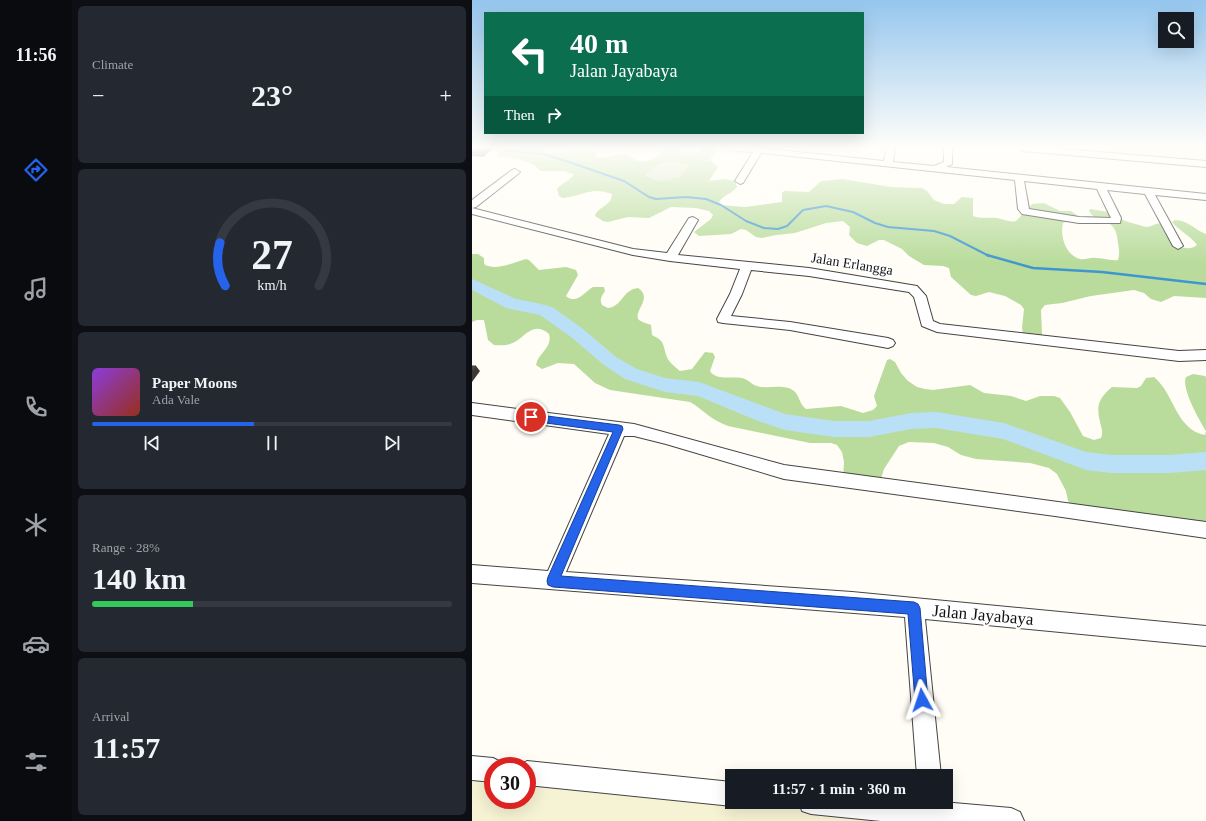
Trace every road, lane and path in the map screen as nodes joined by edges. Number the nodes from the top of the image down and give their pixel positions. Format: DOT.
graph roads {
  1 [pos="495,186"];
  2 [pos="1020,186"];
  3 [pos="1101,186"];
  4 [pos="1104,186"];
  5 [pos="1149,192"];
  6 [pos="1206,197"];
  7 [pos="472,204"];
  8 [pos="472,211"];
  9 [pos="693,220"];
  10 [pos="1178,246"];
  11 [pos="670,258"];
  12 [pos="747,265"];
  13 [pos="888,343"];
  14 [pos="1206,355"];
  15 [pos="472,410"];
  16 [pos="619,429"];
  17 [pos="1206,530"];
  18 [pos="472,574"];
  19 [pos="553,581"];
  20 [pos="914,608"];
  21 [pos="1206,636"];
  22 [pos="472,768"];
  23 [pos="484,769"];
  24 [pos="928,769"];
  25 [pos="536,774"];
  26 [pos="725,793"];
  27 [pos="937,809"];
  28 [pos="1011,821"];
  1 -- 7 [label="street"];
  2 -- 3 [label="street"];
  4 -- 5 [label="street"];
  5 -- 6 [label="street"];
  5 -- 10 [label="street"];
  8 -- 11 [label="street, Jalan Erlangga"];
  9 -- 11 [label="street"];
  11 -- 12 [label="street, Jalan Erlangga"];
  12 -- 13 [label="street"];
  12 -- 14 [label="street, Jalan Erlangga"];
  15 -- 16 [label="street"];
  16 -- 17 [label="street"];
  16 -- 19 [label="street"];
  18 -- 19 [label="street, Jalan Jayabaya"];
  19 -- 20 [label="street, Jalan Jayabaya"];
  20 -- 21 [label="street, Jalan Jayabaya"];
  20 -- 24 [label="street"];
  22 -- 23 [label="street"];
  25 -- 26 [label="street"];
  27 -- 28 [label="street"];
}
